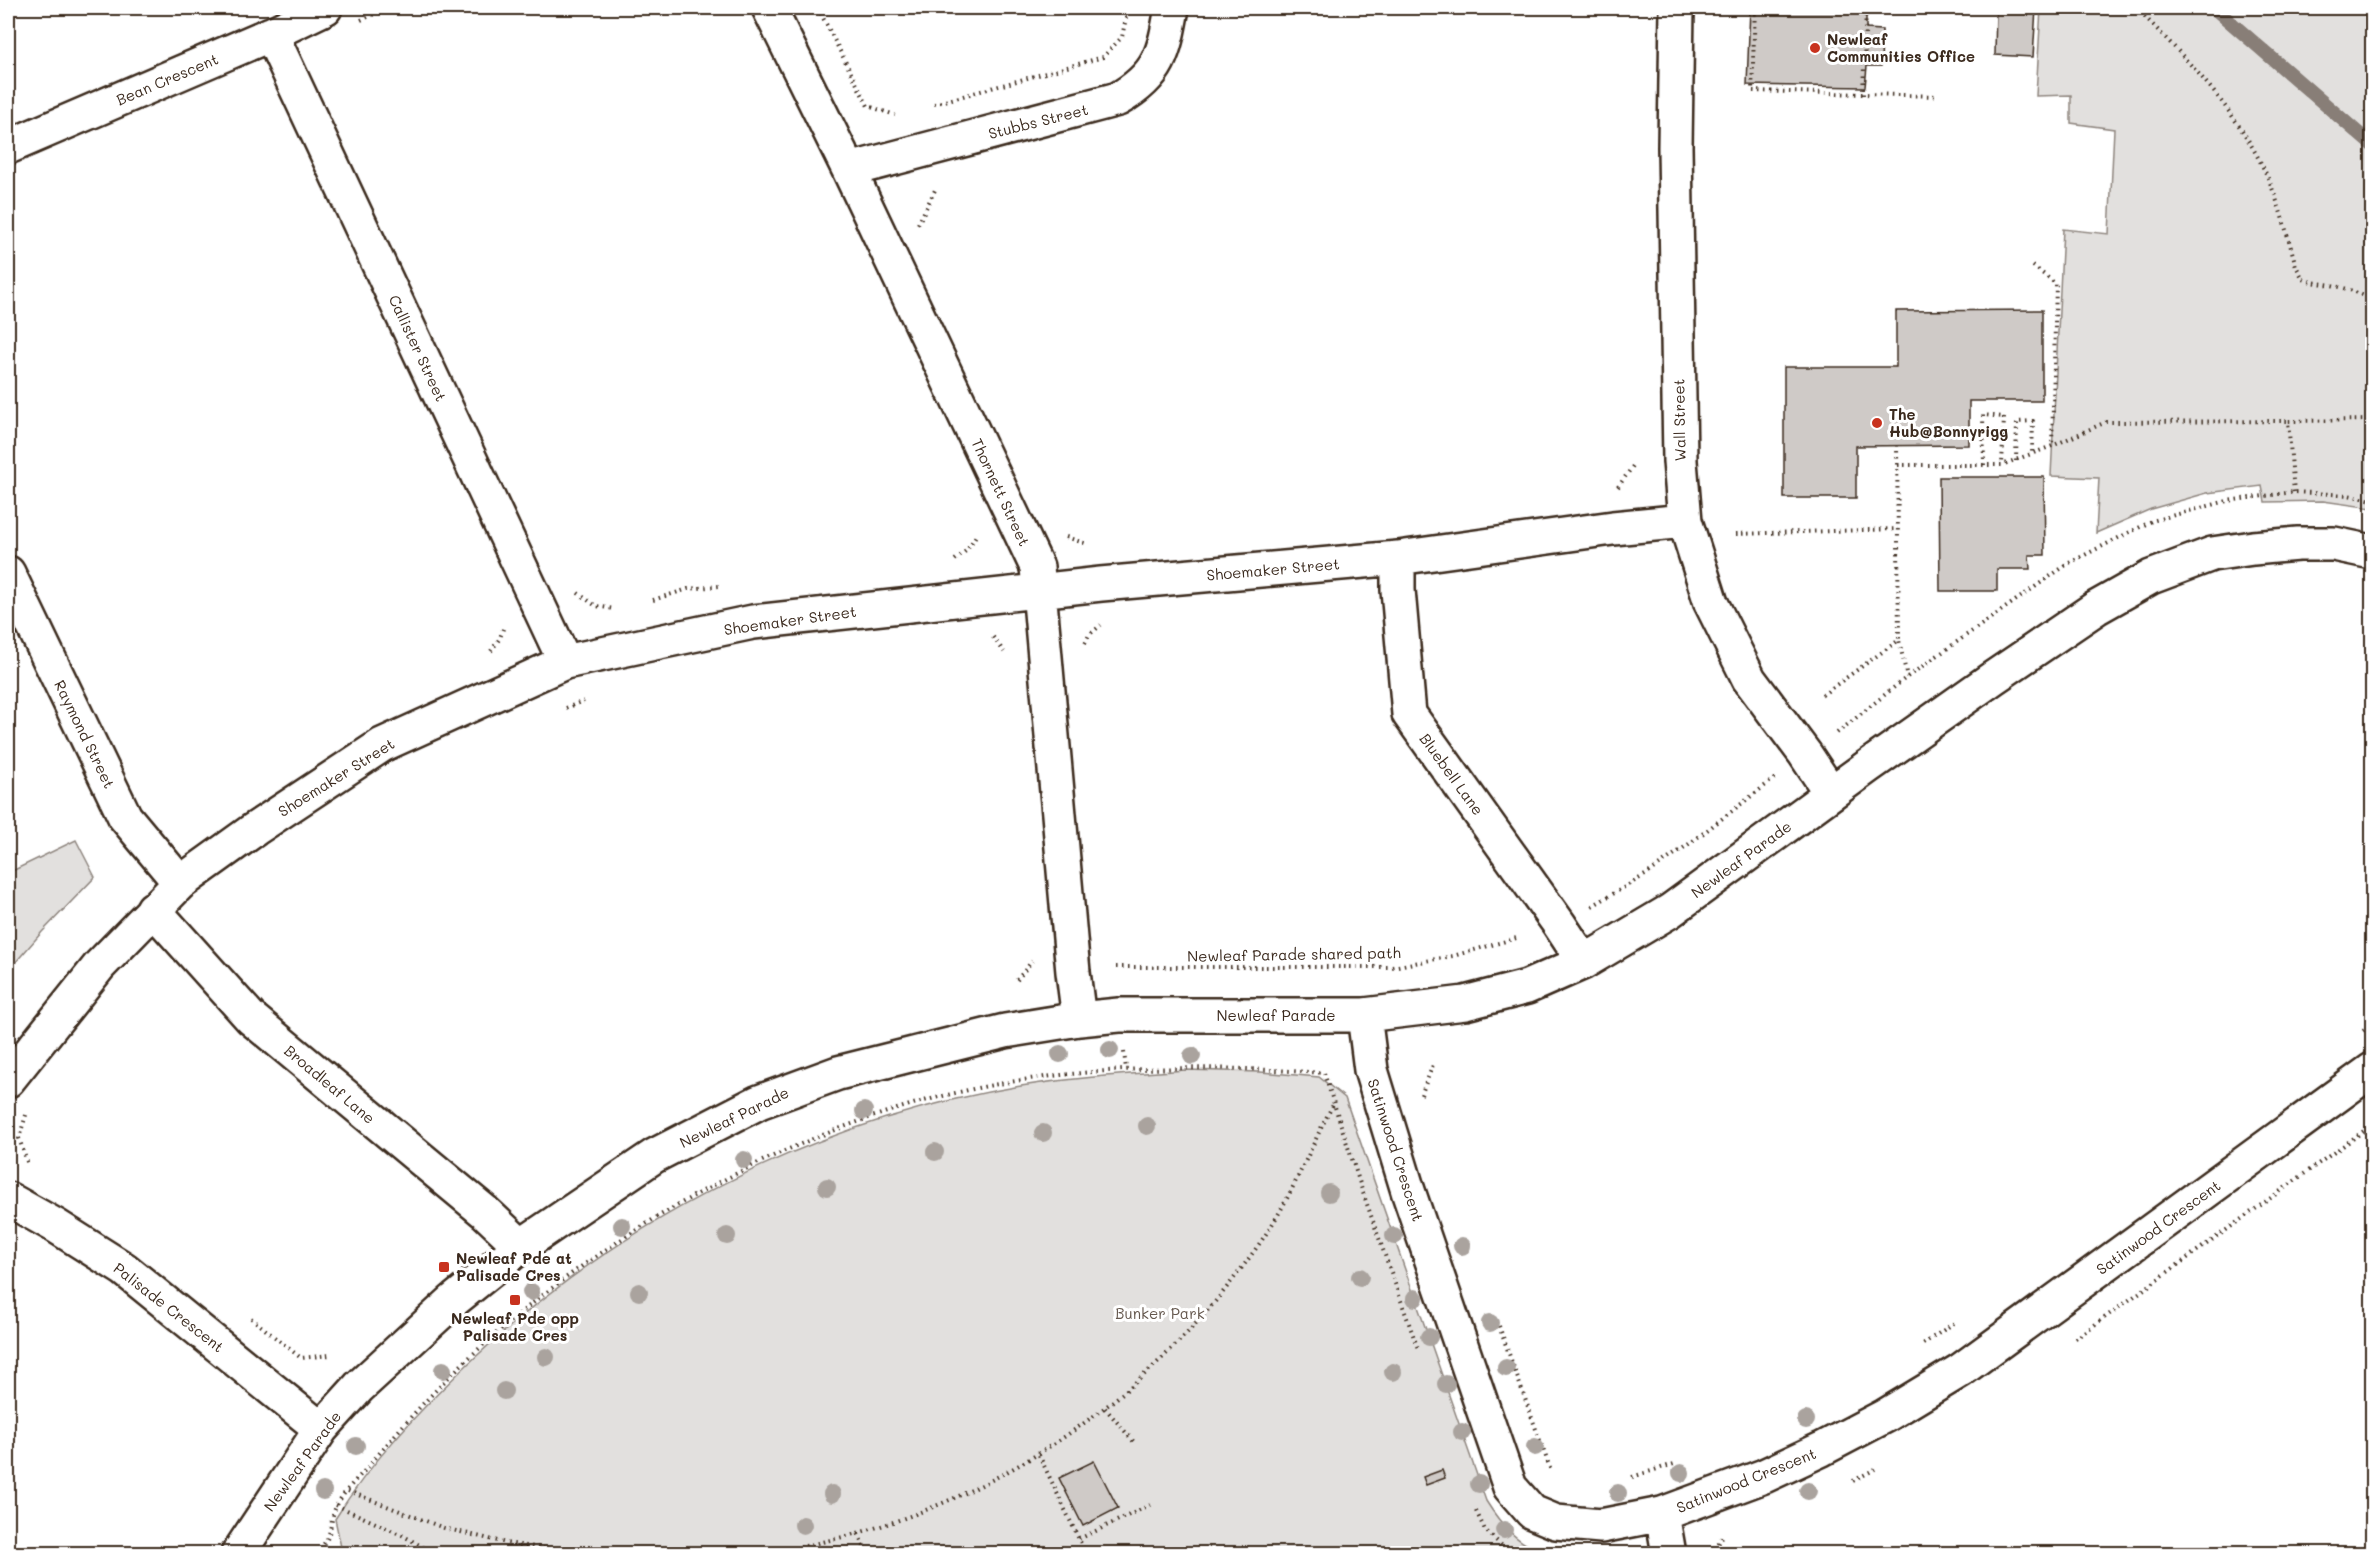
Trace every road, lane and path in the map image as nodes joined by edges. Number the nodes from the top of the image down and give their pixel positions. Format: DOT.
graph roads {
  1 [pos="325,8"];
  2 [pos="388,8"];
  3 [pos="769,8"];
  4 [pos="818,8"];
  5 [pos="1128,8"];
  6 [pos="1172,8"];
  7 [pos="1677,8"];
  8 [pos="1755,8"];
  9 [pos="1866,8"];
  10 [pos="2136,8"];
  11 [pos="353,24"];
  12 [pos="271,34"];
  13 [pos="1863,95"];
  14 [pos="1938,96"];
  15 [pos="926,106"];
  16 [pos="904,112"];
  17 [pos="8,147"];
  18 [pos="849,170"];
  19 [pos="946,185"];
  20 [pos="918,224"];
  21 [pos="2033,266"];
  22 [pos="2373,300"];
  23 [pos="2373,420"];
  24 [pos="2288,421"];
  25 [pos="1896,445"];
  26 [pos="2052,447"];
  27 [pos="2032,454"];
  28 [pos="2016,461"];
  29 [pos="1898,465"];
  30 [pos="1984,465"];
  31 [pos="2002,465"];
  32 [pos="2294,492"];
  33 [pos="1685,521"];
  34 [pos="975,526"];
  35 [pos="1898,529"];
  36 [pos="1736,534"];
  37 [pos="1065,536"];
  38 [pos="1094,546"];
  39 [pos="2373,552"];
  40 [pos="1398,558"];
  41 [pos="952,562"];
  42 [pos="8,573"];
  43 [pos="729,585"];
  44 [pos="575,588"];
  45 [pos="1039,592"];
  46 [pos="646,603"];
  47 [pos="618,608"];
  48 [pos="504,623"];
  49 [pos="984,636"];
  50 [pos="994,637"];
  51 [pos="1899,640"];
  52 [pos="488,654"];
  53 [pos="565,662"];
  54 [pos="1907,677"];
  55 [pos="1822,695"];
  56 [pos="588,699"];
  57 [pos="555,712"];
  58 [pos="1831,793"];
  59 [pos="1748,800"];
  60 [pos="180,883"];
  61 [pos="153,909"];
  62 [pos="1586,910"];
  63 [pos="1523,936"];
  64 [pos="1584,962"];
  65 [pos="1116,967"];
  66 [pos="1364,1015"];
  67 [pos="1079,1019"];
  68 [pos="2373,1024"];
  69 [pos="2353,1038"];
  70 [pos="1433,1065"];
  71 [pos="2373,1070"];
  72 [pos="1324,1072"];
  73 [pos="8,1080"];
  74 [pos="1419,1099"];
  75 [pos="1334,1103"];
  76 [pos="27,1113"];
  77 [pos="29,1167"];
  78 [pos="8,1199"];
  79 [pos="521,1246"];
  80 [pos="250,1317"];
  81 [pos="1961,1318"];
  82 [pos="1497,1320"];
  83 [pos="1914,1350"];
  84 [pos="330,1355"];
  85 [pos="1105,1408"];
  86 [pos="321,1429"];
  87 [pos="1134,1442"];
  88 [pos="1039,1455"];
  89 [pos="1684,1461"];
  90 [pos="1552,1475"];
  91 [pos="1627,1479"];
  92 [pos="348,1491"];
  93 [pos="1150,1504"];
  94 [pos="336,1505"];
  95 [pos="1662,1514"];
  96 [pos="1731,1528"];
  97 [pos="858,1534"];
  98 [pos="1079,1539"];
  99 [pos="246,1550"];
  100 [pos="317,1554"];
  101 [pos="435,1554"];
  102 [pos="583,1554"];
  103 [pos="764,1554"];
  104 [pos="868,1554"];
  105 [pos="1086,1554"];
  106 [pos="1669,1554"];
  107 [pos="1713,1554"];
  1 -- 12 [label="street, Bean Crescent"];
  2 -- 11 [label="path"];
  3 -- 18 [label="street, Thornett Street"];
  4 -- 16 [label="path"];
  5 -- 15 [label="path"];
  6 -- 18 [label="street, Stubbs Street"];
  7 -- 33 [label="street, Wall Street"];
  8 -- 13 [label="path"];
  9 -- 13 [label="path"];
  10 -- 22 [label="path"];
  12 -- 17 [label="street, Bean Crescent"];
  12 -- 53 [label="street, Callister Street"];
  13 -- 14 [label="path"];
  18 -- 45 [label="street, Thornett Street"];
  19 -- 20 [label="path"];
  21 -- 26 [label="path"];
  23 -- 24 [label="path"];
  24 -- 26 [label="path"];
  24 -- 32 [label="path"];
  25 -- 29 [label="path"];
  26 -- 27 [label="path"];
  27 -- 28 [label="path"];
  27 -- 28 [label="path"];
  28 -- 31 [label="path"];
  29 -- 30 [label="path"];
  29 -- 35 [label="path"];
  30 -- 31 [label="path"];
  30 -- 31 [label="path"];
  33 -- 40 [label="street, Shoemaker Street"];
  33 -- 58 [label="street, Wall Street"];
  34 -- 41 [label="path"];
  35 -- 36 [label="path"];
  35 -- 51 [label="path"];
  37 -- 38 [label="path"];
  39 -- 58 [label="street, Newleaf Parade"];
  40 -- 45 [label="street, Shoemaker Street"];
  40 -- 64 [label="street, Bluebell Lane"];
  42 -- 60 [label="street, Raymond Street"];
  43 -- 46 [label="path"];
  44 -- 47 [label="path"];
  45 -- 53 [label="street, Shoemaker Street"];
  45 -- 67 [label="street, Thornett Street"];
  48 -- 52 [label="path"];
  49 -- 50 [label="path"];
  51 -- 54 [label="path"];
  51 -- 55 [label="path"];
  53 -- 60 [label="street, Shoemaker Street"];
  56 -- 57 [label="path"];
  58 -- 64 [label="street, Newleaf Parade"];
  59 -- 62 [label="path"];
  60 -- 61 [label="street, Shoemaker Street"];
  61 -- 73 [label="street, Shoemaker Street"];
  61 -- 79 [label="street, Broadleaf Lane"];
  63 -- 65 [label="path, Newleaf Parade shared path"];
  64 -- 66 [label="street, Newleaf Parade"];
  66 -- 67 [label="street, Newleaf Parade"];
  66 -- 95 [label="street, Satinwood Crescent"];
  67 -- 79 [label="street, Newleaf Parade"];
  68 -- 69 [label="path"];
  70 -- 74 [label="path"];
  71 -- 95 [label="street, Satinwood Crescent"];
  72 -- 92 [label="path"];
  75 -- 85 [label="path"];
  76 -- 77 [label="path"];
  78 -- 86 [label="street, Palisade Crescent"];
  79 -- 86 [label="street, Newleaf Parade"];
  80 -- 84 [label="path"];
  81 -- 83 [label="path"];
  82 -- 90 [label="path"];
  85 -- 87 [label="path"];
  85 -- 88 [label="path"];
  86 -- 99 [label="street, Newleaf Parade"];
  88 -- 97 [label="path"];
  88 -- 98 [label="path"];
  89 -- 91 [label="path"];
  92 -- 94 [label="path"];
  92 -- 102 [label="path"];
  93 -- 98 [label="path"];
  94 -- 100 [label="path"];
  94 -- 101 [label="path"];
  95 -- 106 [label="street"];
  96 -- 107 [label="path"];
  97 -- 103 [label="path"];
  97 -- 104 [label="path"];
  98 -- 105 [label="path"];
}
